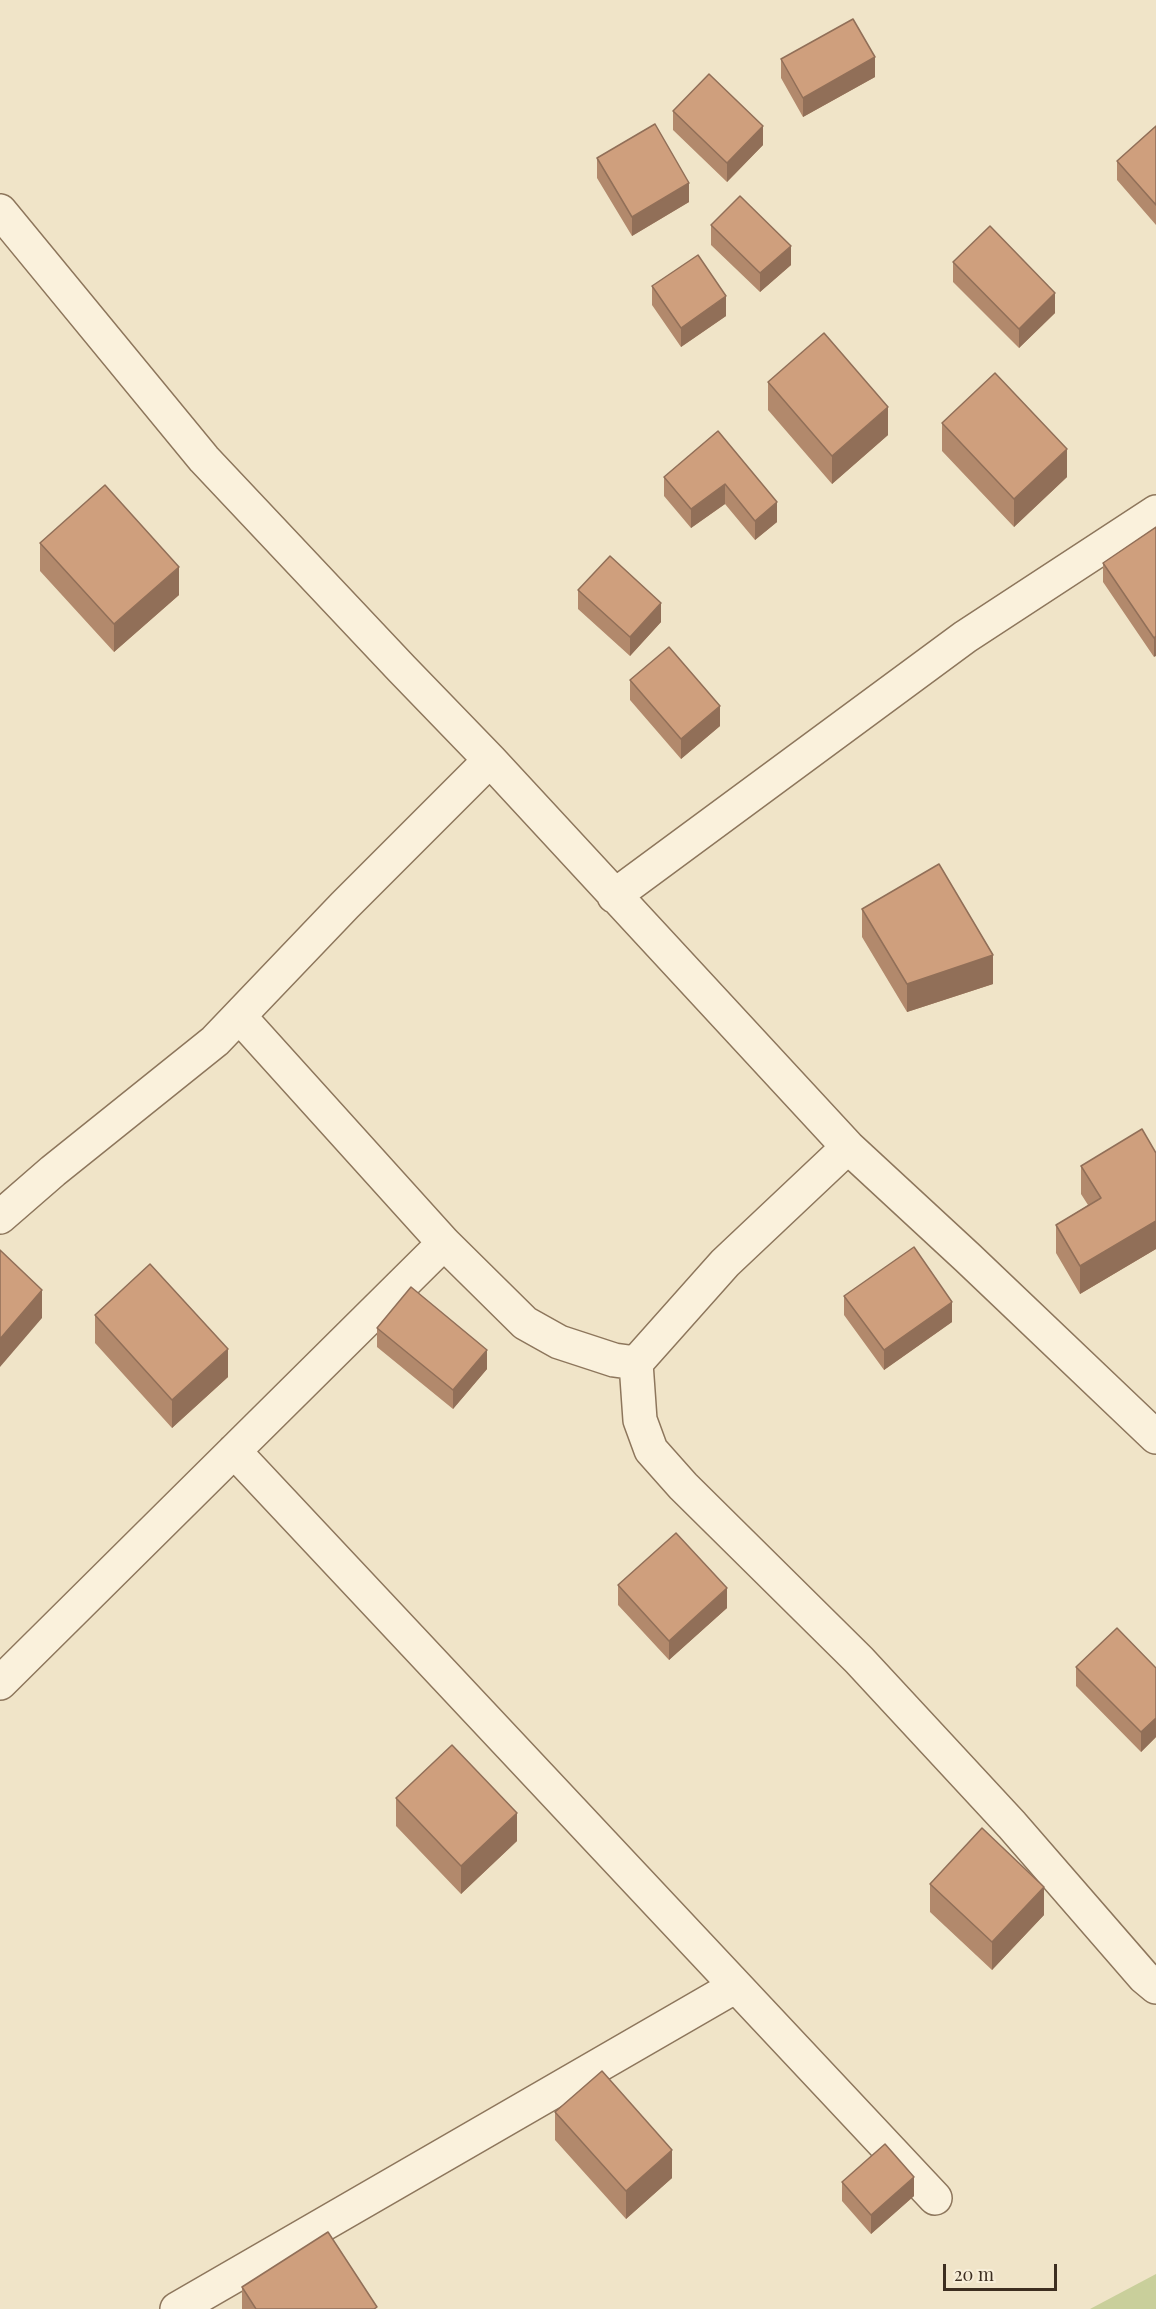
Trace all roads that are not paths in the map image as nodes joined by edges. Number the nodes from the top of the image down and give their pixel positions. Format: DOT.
graph roads {
  1 [pos="0,211"];
  2 [pos="1156,512"];
  3 [pos="490,760"];
  4 [pos="614,896"];
  5 [pos="238,1016"];
  6 [pos="848,1147"];
  7 [pos="0,1217"];
  8 [pos="444,1243"];
  9 [pos="636,1363"];
  10 [pos="1156,1437"];
  11 [pos="234,1451"];
  12 [pos="0,1683"];
  13 [pos="736,1986"];
  14 [pos="1156,1987"];
  15 [pos="935,2198"];
  16 [pos="177,2309"];
  1 -- 3 [label="street"];
  2 -- 4 [label="street"];
  3 -- 4 [label="street"];
  3 -- 5 [label="street"];
  4 -- 6 [label="street"];
  5 -- 7 [label="street"];
  5 -- 8 [label="street"];
  6 -- 9 [label="street"];
  6 -- 10 [label="street"];
  8 -- 9 [label="street"];
  8 -- 11 [label="street"];
  9 -- 14 [label="street"];
  11 -- 12 [label="street"];
  11 -- 13 [label="street"];
  13 -- 15 [label="street"];
  13 -- 16 [label="street"];
}
